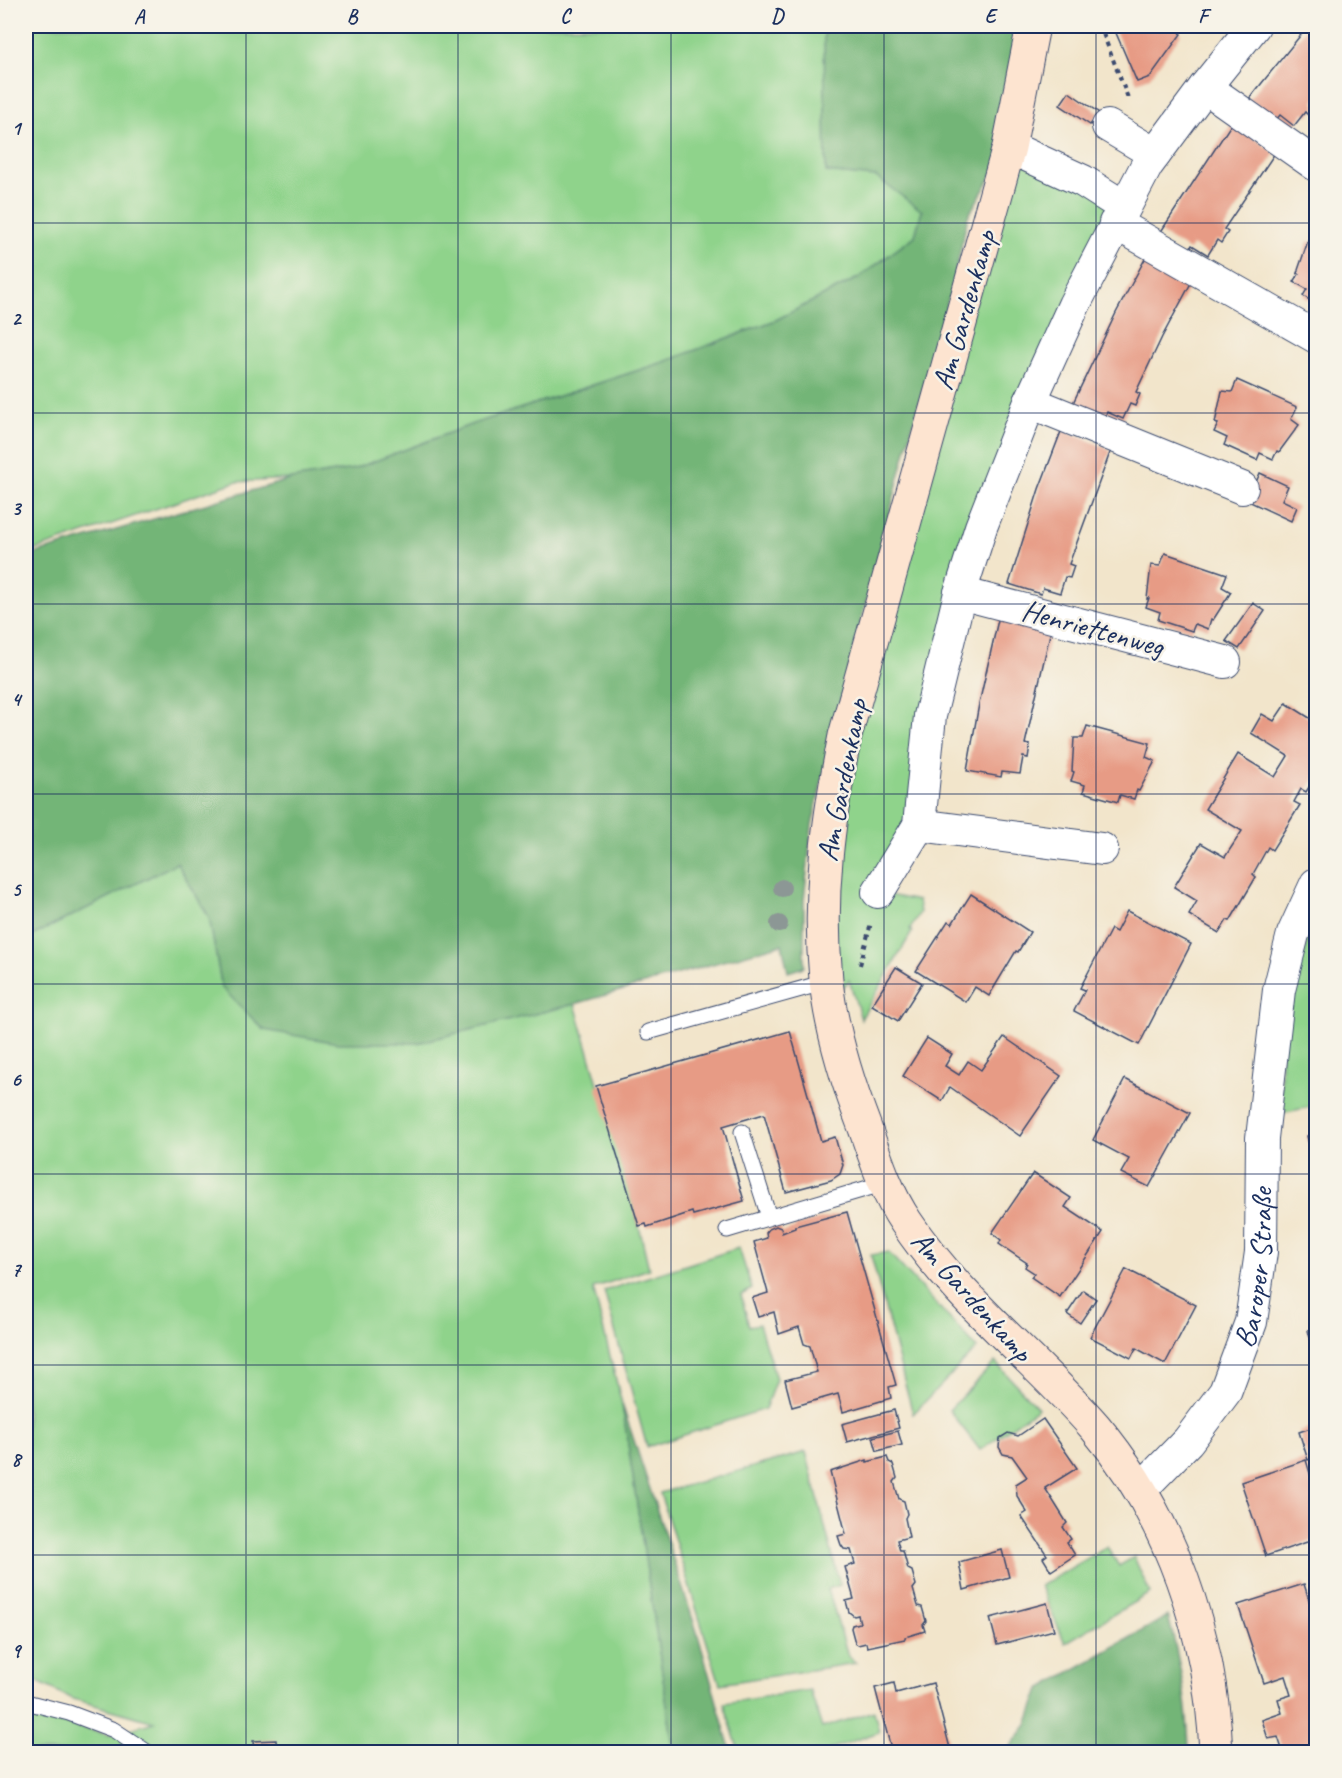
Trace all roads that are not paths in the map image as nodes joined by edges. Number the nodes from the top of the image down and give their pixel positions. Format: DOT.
graph roads {
  1 [pos="1033,26"];
  2 [pos="1254,26"];
  3 [pos="1205,87"];
  4 [pos="1117,131"];
  5 [pos="1009,147"];
  6 [pos="1155,154"];
  7 [pos="1317,165"];
  8 [pos="1120,215"];
  9 [pos="1317,337"];
  10 [pos="1030,402"];
  11 [pos="1242,488"];
  12 [pos="960,593"];
  13 [pos="1225,662"];
  14 [pos="918,825"];
  15 [pos="1102,849"];
  16 [pos="1317,885"];
  17 [pos="878,892"];
  18 [pos="826,982"];
  19 [pos="648,1032"];
  20 [pos="742,1132"];
  21 [pos="885,1183"];
  22 [pos="769,1217"];
  23 [pos="727,1230"];
  24 [pos="1141,1489"];
  25 [pos="26,1702"];
  26 [pos="147,1752"];
  27 [pos="1216,1752"];
  1 -- 5 [label="street, Am Gardenkamp"];
  2 -- 3 [label="street"];
  3 -- 6 [label="street"];
  3 -- 7 [label="street"];
  4 -- 6 [label="street"];
  5 -- 8 [label="street"];
  5 -- 18 [label="street, Am Gardenkamp"];
  6 -- 8 [label="street"];
  8 -- 9 [label="street"];
  8 -- 10 [label="street"];
  10 -- 11 [label="street"];
  10 -- 12 [label="street"];
  12 -- 13 [label="street, Henriettenweg"];
  12 -- 14 [label="street"];
  14 -- 15 [label="street"];
  14 -- 17 [label="street"];
  16 -- 24 [label="street, Baroper Straße"];
  18 -- 19 [label="lane"];
  18 -- 21 [label="street, Am Gardenkamp"];
  20 -- 22 [label="lane"];
  21 -- 22 [label="lane"];
  21 -- 24 [label="street, Am Gardenkamp"];
  22 -- 23 [label="lane"];
  24 -- 27 [label="street"];
  25 -- 26 [label="lane"];
}
